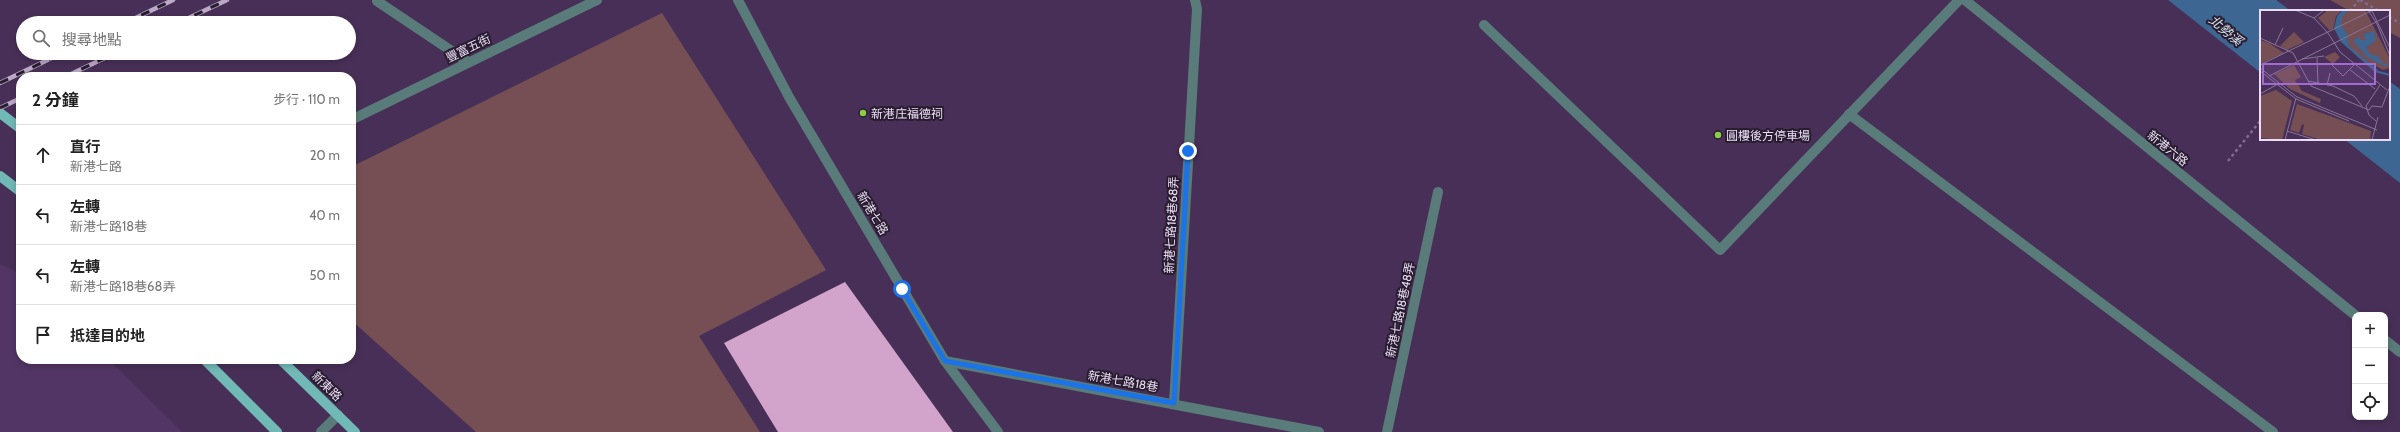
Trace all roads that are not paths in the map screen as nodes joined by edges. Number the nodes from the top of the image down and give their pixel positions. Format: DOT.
graph roads {
  1 [pos="597,0"];
  2 [pos="738,0"];
  3 [pos="1195,0"];
  4 [pos="1959,0"];
  5 [pos="1965,0"];
  6 [pos="377,1"];
  7 [pos="1484,25"];
  8 [pos="468,62"];
  9 [pos="0,113"];
  10 [pos="1849,114"];
  11 [pos="356,118"];
  12 [pos="16,125"];
  13 [pos="0,176"];
  14 [pos="16,188"];
  15 [pos="1438,192"];
  16 [pos="2352,314"];
  17 [pos="2388,342"];
  18 [pos="2400,352"];
  19 [pos="945,361"];
  20 [pos="209,364"];
  21 [pos="285,364"];
  22 [pos="1174,403"];
  23 [pos="338,415"];
  24 [pos="277,432"];
  25 [pos="321,432"];
  26 [pos="355,432"];
  27 [pos="998,432"];
  28 [pos="1319,432"];
  29 [pos="1387,432"];
  30 [pos="2273,432"];
  1 -- 8 [label="street, 豐富五街"];
  2 -- 19 [label="street, 新港七路"];
  3 -- 22 [label="street, 新港七路18巷68弄"];
  4 -- 10 [label="street"];
  5 -- 16 [label="street, 新港六路"];
  6 -- 8 [label="street"];
  7 -- 10 [label="street"];
  8 -- 11 [label="street, 豐富五街"];
  9 -- 12 [label="main road"];
  10 -- 30 [label="street"];
  13 -- 14 [label="main road"];
  15 -- 29 [label="street, 新港七路18巷48弄"];
  17 -- 18 [label="street"];
  19 -- 22 [label="street, 新港七路18巷"];
  19 -- 27 [label="street, 新港七路"];
  20 -- 24 [label="main road"];
  21 -- 23 [label="main road, 新東路"];
  22 -- 28 [label="street, 新港七路18巷"];
  23 -- 25 [label="street"];
  23 -- 26 [label="main road, 新東路"];
}
